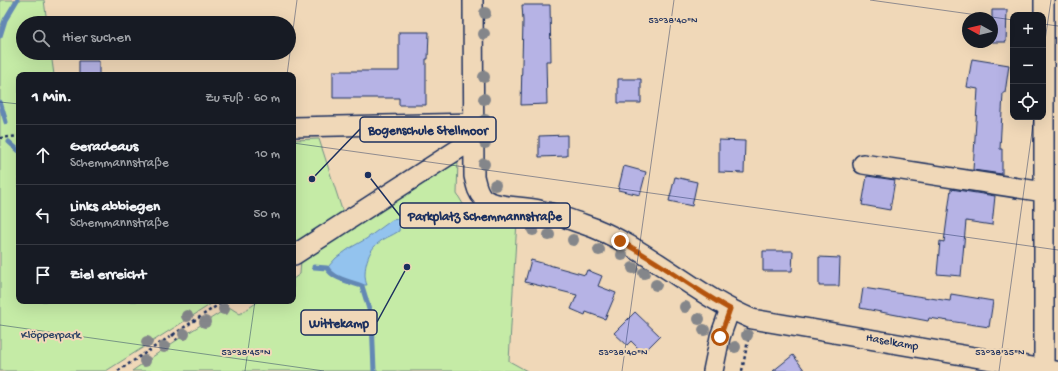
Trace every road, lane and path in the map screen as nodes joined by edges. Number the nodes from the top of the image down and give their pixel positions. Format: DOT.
graph roads {
  1 [pos="473,0"];
  2 [pos="1044,0"];
  3 [pos="296,127"];
  4 [pos="474,131"];
  5 [pos="16,136"];
  6 [pos="0,138"];
  7 [pos="863,164"];
  8 [pos="1044,192"];
  9 [pos="296,254"];
  10 [pos="219,304"];
  11 [pos="730,309"];
  12 [pos="752,318"];
  13 [pos="172,334"];
  14 [pos="176,340"];
  15 [pos="1050,370"];
  16 [pos="118,371"];
  17 [pos="713,371"];
  18 [pos="742,371"];
  1 -- 4 [label="street"];
  2 -- 8 [label="street"];
  3 -- 4 [label="street"];
  4 -- 9 [label="street"];
  4 -- 11 [label="street, Haselkamp"];
  5 -- 6 [label="path"];
  7 -- 8 [label="street"];
  8 -- 15 [label="street"];
  10 -- 13 [label="path"];
  11 -- 12 [label="street, Haselkamp"];
  11 -- 17 [label="street"];
  12 -- 15 [label="street, Haselkamp"];
  12 -- 18 [label="path"];
  13 -- 14 [label="path"];
  13 -- 16 [label="path"];
}
